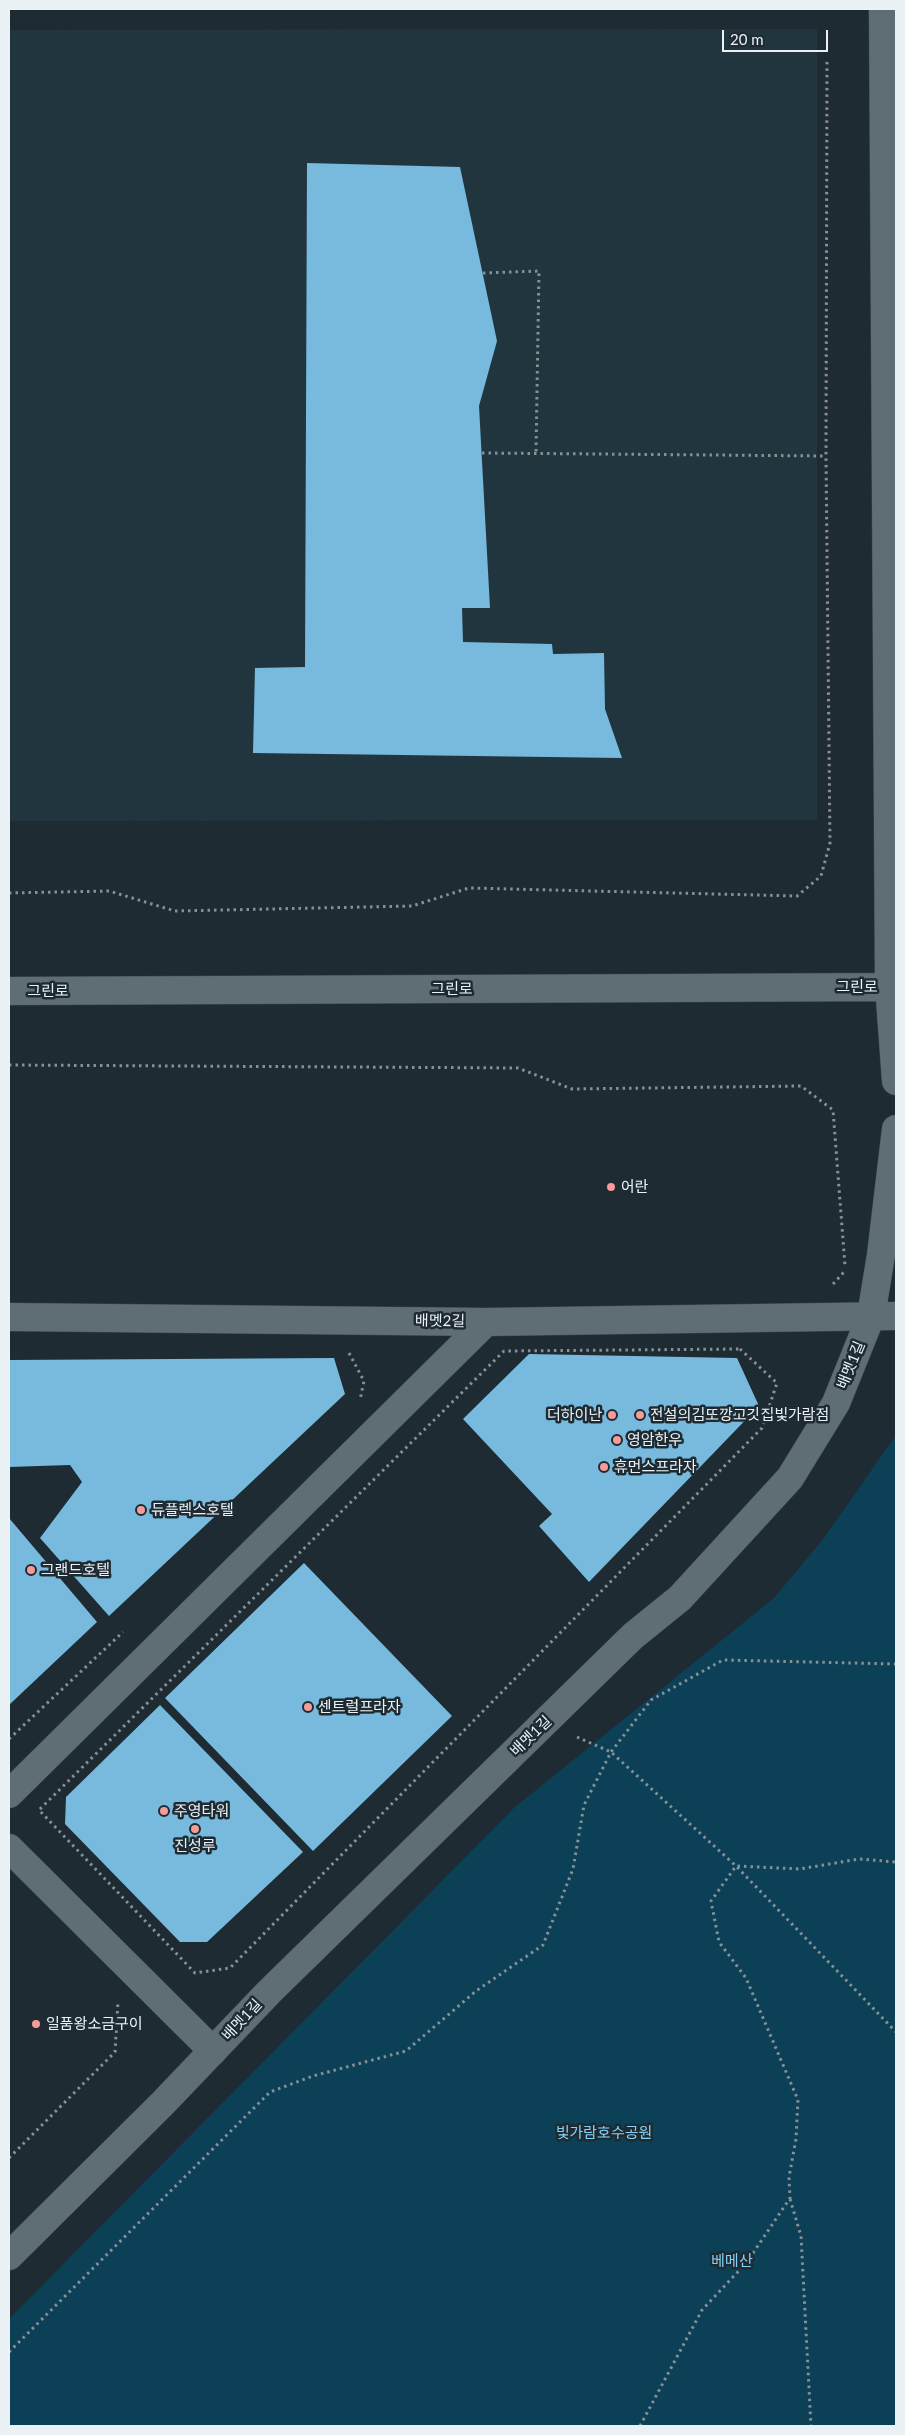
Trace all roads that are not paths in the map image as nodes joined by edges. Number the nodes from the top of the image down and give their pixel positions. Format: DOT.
graph roads {
  1 [pos="883,9"];
  2 [pos="892,986"];
  3 [pos="9,991"];
  4 [pos="896,1082"];
  5 [pos="896,1129"];
  6 [pos="884,1316"];
  7 [pos="9,1317"];
  8 [pos="486,1322"];
  9 [pos="9,1794"];
  10 [pos="9,1848"];
  11 [pos="213,2051"];
  12 [pos="9,2256"];
  1 -- 2 [label="street"];
  2 -- 3 [label="street, 그린로"];
  2 -- 4 [label="street"];
  5 -- 6 [label="street, 배멧1길"];
  6 -- 8 [label="street, 배멧2길"];
  6 -- 11 [label="street, 배멧1길"];
  7 -- 8 [label="street, 배멧2길"];
  8 -- 9 [label="street"];
  10 -- 11 [label="street"];
  11 -- 12 [label="street, 배멧1길"];
}
